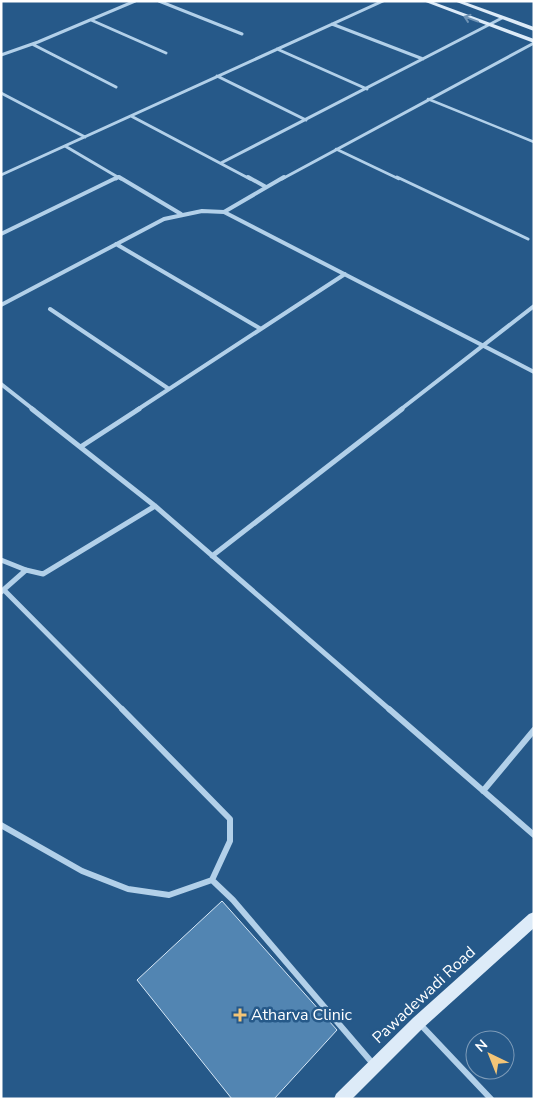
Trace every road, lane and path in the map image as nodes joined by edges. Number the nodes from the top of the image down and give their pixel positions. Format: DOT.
graph roads {
  1 [pos="135,1"];
  2 [pos="159,1"];
  3 [pos="383,1"];
  4 [pos="425,1"];
  5 [pos="456,1"];
  6 [pos="502,18"];
  7 [pos="91,20"];
  8 [pos="332,24"];
  9 [pos="489,25"];
  10 [pos="534,29"];
  11 [pos="242,34"];
  12 [pos="534,42"];
  13 [pos="32,44"];
  14 [pos="277,49"];
  15 [pos="166,53"];
  16 [pos="1,55"];
  17 [pos="423,60"];
  18 [pos="217,76"];
  19 [pos="116,87"];
  20 [pos="367,89"];
  21 [pos="1,93"];
  22 [pos="428,99"];
  23 [pos="131,116"];
  24 [pos="306,120"];
  25 [pos="85,137"];
  26 [pos="534,142"];
  27 [pos="65,146"];
  28 [pos="336,150"];
  29 [pos="222,163"];
  30 [pos="1,175"];
  31 [pos="118,177"];
  32 [pos="266,187"];
  33 [pos="224,212"];
  34 [pos="182,214"];
  35 [pos="1,234"];
  36 [pos="528,239"];
  37 [pos="116,244"];
  38 [pos="345,274"];
  39 [pos="1,305"];
  40 [pos="534,306"];
  41 [pos="50,309"];
  42 [pos="261,329"];
  43 [pos="483,345"];
  44 [pos="534,372"];
  45 [pos="1,384"];
  46 [pos="169,389"];
  47 [pos="82,446"];
  48 [pos="155,506"];
  49 [pos="212,556"];
  50 [pos="1,560"];
  51 [pos="26,570"];
  52 [pos="3,591"];
  53 [pos="534,730"];
  54 [pos="483,791"];
  55 [pos="1,826"];
  56 [pos="534,835"];
  57 [pos="212,880"];
  58 [pos="534,920"];
  59 [pos="418,1023"];
  60 [pos="374,1065"];
  61 [pos="340,1099"];
  62 [pos="491,1099"];
  1 -- 7 [label="street"];
  2 -- 11 [label="street"];
  3 -- 8 [label="street"];
  9 -- 4 [label="main road, one-way"];
  5 -- 6 [label="main road"];
  6 -- 9 [label="street"];
  6 -- 10 [label="main road"];
  7 -- 13 [label="street"];
  7 -- 15 [label="street"];
  8 -- 14 [label="street"];
  8 -- 17 [label="street"];
  9 -- 12 [label="main road"];
  9 -- 17 [label="street"];
  12 -- 22 [label="street"];
  13 -- 16 [label="street"];
  13 -- 19 [label="street"];
  14 -- 18 [label="street"];
  14 -- 20 [label="street"];
  17 -- 20 [label="street"];
  18 -- 23 [label="street"];
  18 -- 24 [label="street"];
  20 -- 24 [label="street"];
  21 -- 25 [label="street"];
  22 -- 26 [label="lane"];
  22 -- 28 [label="street"];
  23 -- 25 [label="street"];
  23 -- 29 [label="street"];
  24 -- 29 [label="street"];
  25 -- 27 [label="street"];
  27 -- 30 [label="street"];
  27 -- 31 [label="street"];
  28 -- 32 [label="street"];
  28 -- 36 [label="lane"];
  29 -- 32 [label="street"];
  31 -- 34 [label="street"];
  31 -- 35 [label="street"];
  32 -- 33 [label="street"];
  33 -- 34 [label="street"];
  33 -- 38 [label="street"];
  34 -- 37 [label="street"];
  37 -- 39 [label="street"];
  37 -- 42 [label="street"];
  38 -- 42 [label="street"];
  38 -- 43 [label="street"];
  40 -- 43 [label="street"];
  41 -- 46 [label="street"];
  42 -- 46 [label="street"];
  43 -- 44 [label="street"];
  43 -- 49 [label="street"];
  45 -- 47 [label="street"];
  46 -- 47 [label="street"];
  47 -- 48 [label="street"];
  48 -- 49 [label="street"];
  48 -- 51 [label="street"];
  49 -- 54 [label="street"];
  50 -- 51 [label="street"];
  51 -- 52 [label="street"];
  52 -- 57 [label="street"];
  53 -- 54 [label="street"];
  54 -- 56 [label="street"];
  55 -- 57 [label="street"];
  57 -- 60 [label="street"];
  58 -- 59 [label="main road, Pawadewadi Road"];
  59 -- 60 [label="main road, Pawadewadi Road"];
  59 -- 62 [label="street"];
  60 -- 61 [label="main road, Pawadewadi Road"];
}
